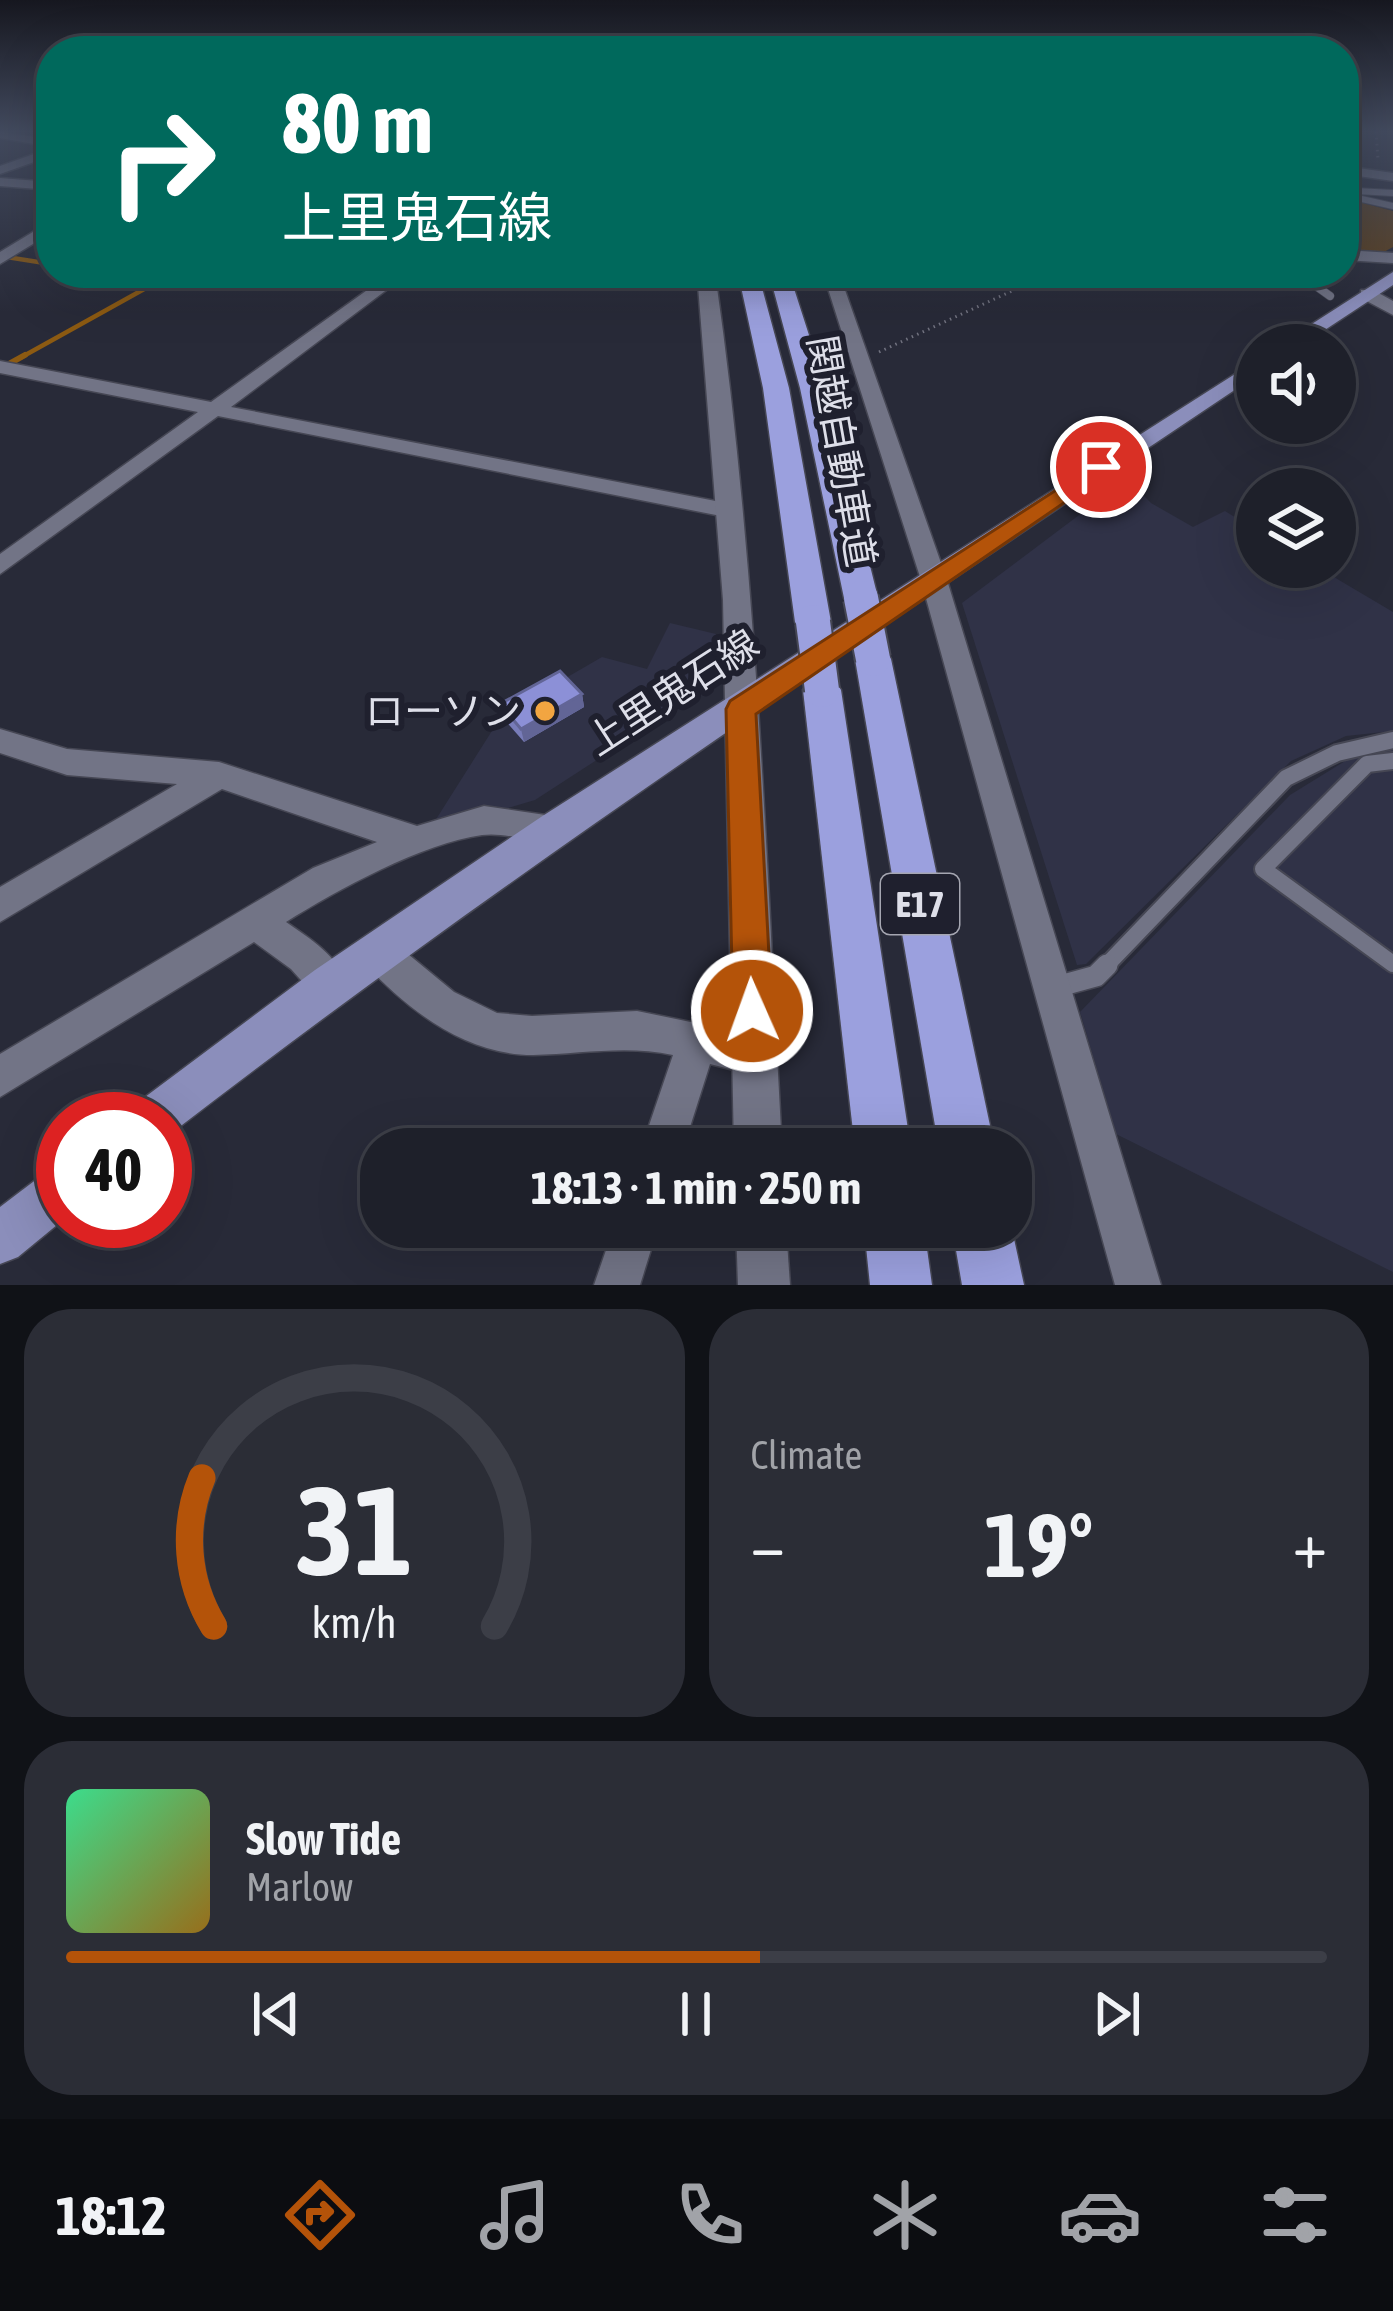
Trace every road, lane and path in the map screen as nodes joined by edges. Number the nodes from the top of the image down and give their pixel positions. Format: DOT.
graph roads {
  1 [pos="1359,193"];
  2 [pos="1390,193"];
  3 [pos="1359,199"];
  4 [pos="1377,206"];
  5 [pos="1393,206"];
  6 [pos="36,236"];
  7 [pos="1359,256"];
  8 [pos="1393,257"];
  9 [pos="0,259"];
  10 [pos="1393,278"];
  11 [pos="380,288"];
  12 [pos="723,288"];
  13 [pos="730,288"];
  14 [pos="783,288"];
  15 [pos="829,288"];
  16 [pos="1019,288"];
  17 [pos="1319,288"];
  18 [pos="1367,294"];
  19 [pos="1330,296"];
  20 [pos="1393,309"];
  21 [pos="1321,324"];
  22 [pos="863,360"];
  23 [pos="0,367"];
  24 [pos="1236,380"];
  25 [pos="213,410"];
  26 [pos="731,512"];
  27 [pos="0,566"];
  28 [pos="934,580"];
  29 [pos="741,709"];
  30 [pos="1393,740"];
  31 [pos="0,741"];
  32 [pos="1393,761"];
  33 [pos="218,775"];
  34 [pos="554,828"];
  35 [pos="417,841"];
  36 [pos="0,906"];
  37 [pos="254,921"];
  38 [pos="377,952"];
  39 [pos="1393,964"];
  40 [pos="331,985"];
  41 [pos="1051,988"];
  42 [pos="697,1043"];
  43 [pos="754,1055"];
  44 [pos="0,1077"];
  45 [pos="189,1092"];
  46 [pos="669,1128"];
  47 [pos="757,1128"];
  48 [pos="880,1128"];
  49 [pos="963,1128"];
  50 [pos="36,1210"];
  51 [pos="0,1239"];
  52 [pos="629,1248"];
  53 [pos="762,1248"];
  54 [pos="897,1248"];
  55 [pos="986,1248"];
  56 [pos="617,1285"];
  57 [pos="764,1285"];
  58 [pos="901,1285"];
  59 [pos="993,1285"];
  60 [pos="1138,1285"];
  1 -- 2 [label="lane"];
  2 -- 4 [label="lane"];
  3 -- 4 [label="lane"];
  4 -- 5 [label="lane"];
  6 -- 9 [label="street"];
  7 -- 8 [label="street"];
  10 -- 18 [label="main road"];
  11 -- 25 [label="street"];
  12 -- 26 [label="street"];
  13 -- 48 [label="highway, 関越自動車道 / E17, bridge"];
  14 -- 49 [label="highway, 関越自動車道 / E17, bridge"];
  15 -- 22 [label="street"];
  16 -- 22 [label="path"];
  17 -- 19 [label="lane"];
  18 -- 20 [label="street"];
  18 -- 21 [label="main road"];
  22 -- 28 [label="street"];
  23 -- 25 [label="street"];
  24 -- 28 [label="main road, 上里鬼石線"];
  25 -- 26 [label="street"];
  25 -- 27 [label="street"];
  26 -- 29 [label="street"];
  28 -- 29 [label="main road, 上里鬼石線"];
  28 -- 41 [label="street"];
  29 -- 34 [label="main road, 上里鬼石線"];
  29 -- 43 [label="street"];
  30 -- 41 [label="lane"];
  31 -- 33 [label="street"];
  32 -- 39 [label="lane"];
  33 -- 35 [label="street"];
  33 -- 36 [label="street"];
  34 -- 35 [label="street"];
  34 -- 38 [label="main road, 上里鬼石線"];
  35 -- 37 [label="street"];
  37 -- 40 [label="street"];
  37 -- 44 [label="street"];
  38 -- 40 [label="main road, 上里鬼石線"];
  38 -- 42 [label="street"];
  40 -- 45 [label="main road, 上里鬼石線"];
  41 -- 60 [label="street"];
  42 -- 43 [label="street"];
  42 -- 46 [label="street"];
  43 -- 47 [label="street"];
  50 -- 51 [label="main road"];
  52 -- 56 [label="street"];
  53 -- 57 [label="street"];
  54 -- 58 [label="highway"];
  55 -- 59 [label="highway"];
}
